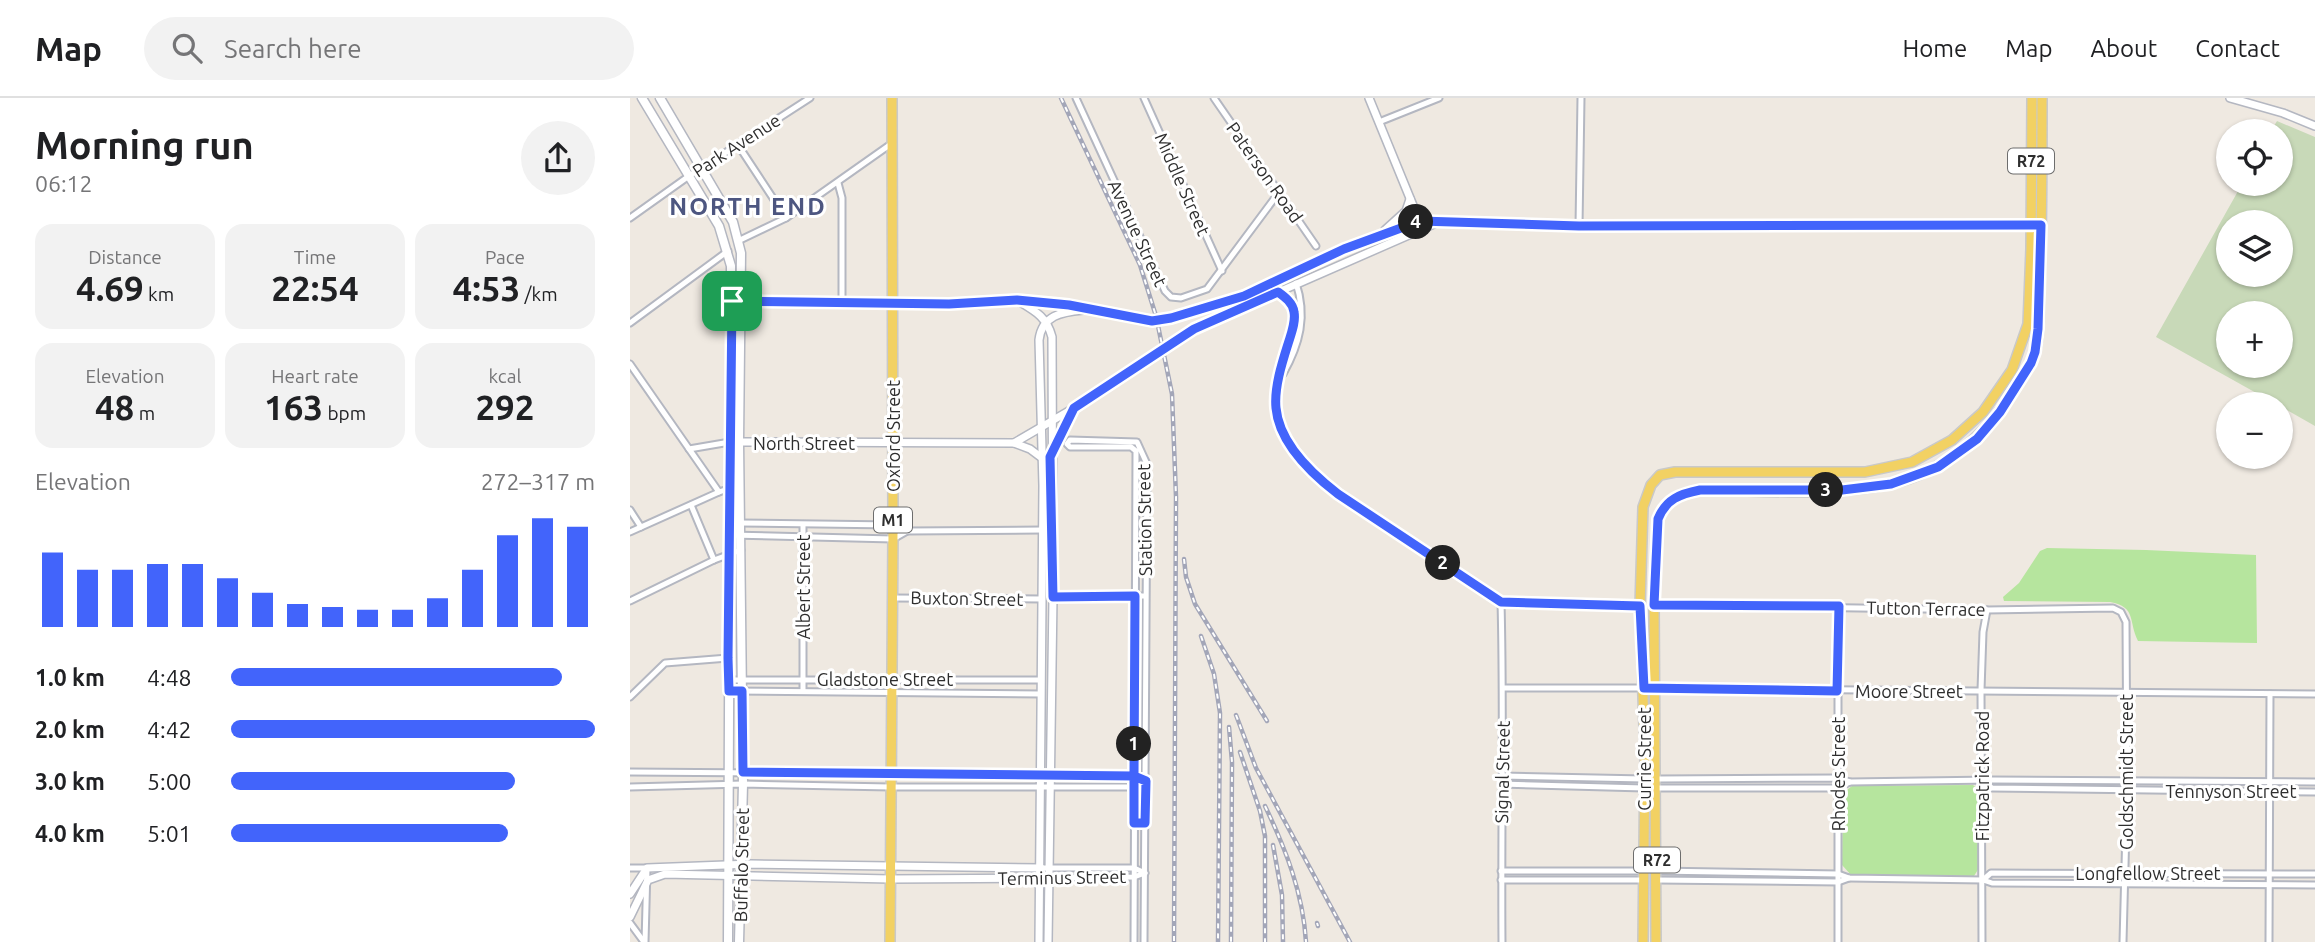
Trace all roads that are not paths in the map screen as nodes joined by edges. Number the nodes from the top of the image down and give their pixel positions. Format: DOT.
graph roads {
  1 [pos="642,98"];
  2 [pos="660,98"];
  3 [pos="810,98"];
  4 [pos="892,98"];
  5 [pos="1076,98"];
  6 [pos="1144,98"];
  7 [pos="1214,98"];
  8 [pos="1369,98"];
  9 [pos="1439,98"];
  10 [pos="1581,98"];
  11 [pos="2032,98"];
  12 [pos="2042,98"];
  13 [pos="2230,98"];
  14 [pos="1379,122"];
  15 [pos="2315,126"];
  16 [pos="891,144"];
  17 [pos="738,145"];
  18 [pos="701,168"];
  19 [pos="689,176"];
  20 [pos="838,183"];
  21 [pos="1280,191"];
  22 [pos="1410,199"];
  23 [pos="630,218"];
  24 [pos="786,218"];
  25 [pos="1421,225"];
  26 [pos="2031,225"];
  27 [pos="2041,225"];
  28 [pos="1579,226"];
  29 [pos="1376,236"];
  30 [pos="738,242"];
  31 [pos="1316,246"];
  32 [pos="728,251"];
  33 [pos="1222,271"];
  34 [pos="1296,283"];
  35 [pos="1278,292"];
  36 [pos="1017,300"];
  37 [pos="732,301"];
  38 [pos="742,301"];
  39 [pos="842,302"];
  40 [pos="893,303"];
  41 [pos="1088,309"];
  42 [pos="1046,322"];
  43 [pos="630,323"];
  44 [pos="630,365"];
  45 [pos="1280,379"];
  46 [pos="1074,408"];
  47 [pos="1051,422"];
  48 [pos="1042,426"];
  49 [pos="735,442"];
  50 [pos="892,443"];
  51 [pos="1014,443"];
  52 [pos="688,449"];
  53 [pos="1046,457"];
  54 [pos="740,486"];
  55 [pos="730,488"];
  56 [pos="719,492"];
  57 [pos="691,505"];
  58 [pos="630,510"];
  59 [pos="730,523"];
  60 [pos="741,523"];
  61 [pos="803,525"];
  62 [pos="893,525"];
  63 [pos="641,527"];
  64 [pos="1042,530"];
  65 [pos="907,531"];
  66 [pos="630,532"];
  67 [pos="730,535"];
  68 [pos="741,536"];
  69 [pos="803,537"];
  70 [pos="893,539"];
  71 [pos="741,550"];
  72 [pos="729,553"];
  73 [pos="714,560"];
  74 [pos="630,593"];
  75 [pos="642,596"];
  76 [pos="1135,596"];
  77 [pos="1145,596"];
  78 [pos="892,597"];
  79 [pos="1053,597"];
  80 [pos="1042,599"];
  81 [pos="630,601"];
  82 [pos="1501,602"];
  83 [pos="1654,605"];
  84 [pos="1640,606"];
  85 [pos="1839,606"];
  86 [pos="2113,608"];
  87 [pos="1987,610"];
  88 [pos="728,658"];
  89 [pos="743,679"];
  90 [pos="891,679"];
  91 [pos="729,680"];
  92 [pos="803,680"];
  93 [pos="1041,680"];
  94 [pos="1503,688"];
  95 [pos="1644,688"];
  96 [pos="1655,688"];
  97 [pos="1981,690"];
  98 [pos="729,691"];
  99 [pos="742,691"];
  100 [pos="803,691"];
  101 [pos="891,691"];
  102 [pos="1837,691"];
  103 [pos="2126,691"];
  104 [pos="1041,694"];
  105 [pos="2270,694"];
  106 [pos="2315,694"];
  107 [pos="630,697"];
  108 [pos="630,772"];
  109 [pos="729,772"];
  110 [pos="743,772"];
  111 [pos="890,774"];
  112 [pos="1041,775"];
  113 [pos="1050,775"];
  114 [pos="1134,776"];
  115 [pos="1502,776"];
  116 [pos="1837,778"];
  117 [pos="1146,781"];
  118 [pos="2127,781"];
  119 [pos="1850,782"];
  120 [pos="1982,782"];
  121 [pos="2270,782"];
  122 [pos="2315,782"];
  123 [pos="1644,783"];
  124 [pos="1657,783"];
  125 [pos="729,784"];
  126 [pos="743,784"];
  127 [pos="1501,784"];
  128 [pos="630,786"];
  129 [pos="890,787"];
  130 [pos="1040,787"];
  131 [pos="1050,787"];
  132 [pos="1135,788"];
  133 [pos="1837,788"];
  134 [pos="2127,790"];
  135 [pos="2270,791"];
  136 [pos="2315,792"];
  137 [pos="1134,823"];
  138 [pos="1145,823"];
  139 [pos="740,864"];
  140 [pos="890,867"];
  141 [pos="630,868"];
  142 [pos="647,868"];
  143 [pos="1045,868"];
  144 [pos="1134,868"];
  145 [pos="727,870"];
  146 [pos="1501,871"];
  147 [pos="1145,873"];
  148 [pos="2125,873"];
  149 [pos="739,874"];
  150 [pos="1838,874"];
  151 [pos="2270,874"];
  152 [pos="2315,874"];
  153 [pos="1657,875"];
  154 [pos="1644,876"];
  155 [pos="1134,877"];
  156 [pos="1044,878"];
  157 [pos="1849,878"];
  158 [pos="890,879"];
  159 [pos="648,880"];
  160 [pos="1501,880"];
  161 [pos="1983,880"];
  162 [pos="1838,882"];
  163 [pos="2125,884"];
  164 [pos="2270,885"];
  165 [pos="2315,885"];
  166 [pos="630,894"];
  167 [pos="630,917"];
  168 [pos="630,923"];
  169 [pos="645,942"];
  170 [pos="728,942"];
  171 [pos="739,942"];
  172 [pos="890,942"];
  173 [pos="1039,942"];
  174 [pos="1048,942"];
  175 [pos="1134,942"];
  176 [pos="1144,942"];
  177 [pos="1502,942"];
  178 [pos="1643,942"];
  179 [pos="1656,942"];
  180 [pos="1838,942"];
  181 [pos="1982,942"];
  182 [pos="2123,942"];
  183 [pos="2269,942"];
  1 -- 19 [label="main road, Buffalo Street"];
  2 -- 18 [label="main road, Buffalo Street"];
  3 -- 17 [label="street, Park Avenue"];
  4 -- 16 [label="main road, Oxford Street / M1"];
  5 -- 33 [label="street, Avenue Street"];
  6 -- 33 [label="street, Middle Street"];
  7 -- 21 [label="street, Paterson Road"];
  8 -- 14 [label="street"];
  9 -- 14 [label="street"];
  10 -- 28 [label="street"];
  11 -- 26 [label="main road, R72"];
  12 -- 27 [label="main road, R72"];
  13 -- 15 [label="street"];
  14 -- 22 [label="street"];
  16 -- 20 [label="street"];
  16 -- 40 [label="main road, Oxford Street / M1"];
  17 -- 18 [label="street, Park Avenue"];
  17 -- 24 [label="street"];
  18 -- 19 [label="street, Park Avenue"];
  18 -- 30 [label="main road, Buffalo Street"];
  19 -- 23 [label="street, Park Avenue"];
  19 -- 32 [label="main road, Buffalo Street"];
  20 -- 24 [label="street"];
  20 -- 39 [label="street"];
  21 -- 31 [label="street, Paterson Road"];
  21 -- 33 [label="street, Avenue Street"];
  22 -- 25 [label="street"];
  22 -- 29 [label="street"];
  24 -- 30 [label="street"];
  25 -- 28 [label="street"];
  25 -- 29 [label="street"];
  25 -- 34 [label="street"];
  26 -- 27 [label="street"];
  26 -- 28 [label="street"];
  26 -- 84 [label="main road, Currie Street / R72"];
  27 -- 83 [label="main road, Currie Street / R72"];
  29 -- 41 [label="street"];
  30 -- 38 [label="main road, Buffalo Street"];
  32 -- 37 [label="main road, Buffalo Street"];
  32 -- 43 [label="street"];
  34 -- 35 [label="street"];
  34 -- 45 [label="street"];
  35 -- 45 [label="street"];
  35 -- 46 [label="street"];
  36 -- 40 [label="street"];
  36 -- 41 [label="street"];
  36 -- 42 [label="street"];
  37 -- 38 [label="street"];
  37 -- 49 [label="main road, Buffalo Street"];
  38 -- 39 [label="street"];
  38 -- 49 [label="main road, Buffalo Street"];
  39 -- 40 [label="street"];
  40 -- 50 [label="main road, Oxford Street / M1"];
  41 -- 42 [label="street"];
  42 -- 47 [label="street"];
  42 -- 48 [label="street"];
  44 -- 52 [label="street"];
  45 -- 82 [label="street"];
  46 -- 47 [label="street"];
  46 -- 53 [label="street"];
  47 -- 48 [label="street"];
  47 -- 53 [label="street"];
  48 -- 51 [label="street"];
  48 -- 53 [label="street"];
  49 -- 50 [label="street, North Street"];
  49 -- 52 [label="street"];
  49 -- 54 [label="main road, Buffalo Street"];
  49 -- 55 [label="main road, Buffalo Street"];
  50 -- 51 [label="street, North Street"];
  50 -- 62 [label="main road, Oxford Street / M1"];
  51 -- 53 [label="street"];
  52 -- 56 [label="street"];
  53 -- 64 [label="street"];
  53 -- 79 [label="street"];
  54 -- 55 [label="street"];
  54 -- 60 [label="main road, Buffalo Street"];
  55 -- 56 [label="street"];
  55 -- 59 [label="main road, Buffalo Street"];
  56 -- 57 [label="street"];
  57 -- 63 [label="street"];
  57 -- 73 [label="street"];
  58 -- 63 [label="street"];
  59 -- 60 [label="street"];
  59 -- 67 [label="main road, Buffalo Street"];
  60 -- 61 [label="street"];
  60 -- 68 [label="main road, Buffalo Street"];
  61 -- 62 [label="street"];
  61 -- 69 [label="street, Albert Street"];
  62 -- 65 [label="street"];
  62 -- 70 [label="main road, Oxford Street / M1"];
  63 -- 66 [label="street"];
  64 -- 65 [label="street"];
  64 -- 80 [label="street"];
  65 -- 70 [label="street"];
  67 -- 68 [label="street"];
  67 -- 72 [label="main road, Buffalo Street"];
  68 -- 69 [label="street"];
  68 -- 71 [label="main road, Buffalo Street"];
  69 -- 70 [label="street"];
  69 -- 92 [label="street, Albert Street"];
  70 -- 78 [label="main road, Oxford Street / M1"];
  71 -- 72 [label="street"];
  71 -- 89 [label="main road, Buffalo Street"];
  72 -- 73 [label="street"];
  72 -- 88 [label="main road, Buffalo Street"];
  73 -- 75 [label="street"];
  74 -- 75 [label="street"];
  75 -- 81 [label="street"];
  76 -- 77 [label="street"];
  76 -- 77 [label="street, Station Street"];
  76 -- 79 [label="street"];
  76 -- 114 [label="street, Station Street"];
  77 -- 117 [label="street, Station Street"];
  78 -- 80 [label="street, Buxton Street"];
  78 -- 90 [label="main road, Oxford Street / M1"];
  79 -- 113 [label="street"];
  80 -- 93 [label="street"];
  82 -- 84 [label="street"];
  82 -- 94 [label="street, Signal Street"];
  83 -- 85 [label="street, Tutton Terrace"];
  83 -- 96 [label="main road, Currie Street / R72"];
  84 -- 95 [label="main road, Currie Street / R72"];
  85 -- 87 [label="street, Tutton Terrace"];
  85 -- 102 [label="street, Rhodes Street"];
  86 -- 87 [label="street, Tutton Terrace"];
  86 -- 103 [label="street, Goldschmidt Street"];
  87 -- 97 [label="street, Fitzpatrick Road"];
  88 -- 91 [label="main road, Buffalo Street"];
  88 -- 107 [label="street"];
  89 -- 91 [label="street, Gladstone Street"];
  89 -- 92 [label="street, Gladstone Street"];
  89 -- 99 [label="main road, Buffalo Street"];
  90 -- 92 [label="street, Gladstone Street"];
  90 -- 93 [label="street, Gladstone Street"];
  90 -- 101 [label="main road, Oxford Street / M1"];
  91 -- 98 [label="main road, Buffalo Street"];
  92 -- 100 [label="street, Albert Street"];
  93 -- 104 [label="street"];
  94 -- 95 [label="street, Moore Street"];
  94 -- 115 [label="street, Signal Street"];
  95 -- 96 [label="street, Moore Street"];
  95 -- 123 [label="main road, Currie Street / R72"];
  96 -- 102 [label="street, Moore Street"];
  96 -- 124 [label="main road, Currie Street / R72"];
  97 -- 102 [label="street, Moore Street"];
  97 -- 103 [label="street, Moore Street"];
  97 -- 120 [label="street, Fitzpatrick Road"];
  98 -- 99 [label="street, Gladstone Street"];
  98 -- 109 [label="main road, Buffalo Street"];
  99 -- 100 [label="street, Gladstone Street"];
  99 -- 110 [label="main road, Buffalo Street"];
  100 -- 101 [label="street, Gladstone Street"];
  101 -- 104 [label="street, Gladstone Street"];
  101 -- 111 [label="main road, Oxford Street / M1"];
  102 -- 116 [label="street, Rhodes Street"];
  103 -- 105 [label="street, Moore Street"];
  103 -- 118 [label="street, Goldschmidt Street"];
  104 -- 112 [label="street"];
  105 -- 106 [label="street, Moore Street"];
  105 -- 121 [label="street"];
  108 -- 109 [label="street"];
  109 -- 110 [label="street"];
  109 -- 125 [label="main road, Buffalo Street"];
  110 -- 111 [label="street"];
  110 -- 126 [label="main road, Buffalo Street"];
  111 -- 112 [label="street"];
  111 -- 129 [label="main road, Oxford Street / M1"];
  112 -- 113 [label="street"];
  112 -- 130 [label="street"];
  113 -- 114 [label="street"];
  113 -- 131 [label="street"];
  114 -- 117 [label="street"];
  114 -- 132 [label="street, Station Street"];
  115 -- 123 [label="street"];
  115 -- 127 [label="street, Signal Street"];
  116 -- 119 [label="street, Tennyson Street"];
  116 -- 124 [label="street, Tennyson Street"];
  116 -- 133 [label="street, Rhodes Street"];
  117 -- 132 [label="street"];
  117 -- 138 [label="street, Station Street"];
  118 -- 120 [label="street, Tennyson Street"];
  118 -- 121 [label="street, Tennyson Street"];
  118 -- 134 [label="street, Goldschmidt Street"];
  119 -- 120 [label="street, Tennyson Street"];
  119 -- 133 [label="street, Tennyson Street"];
  120 -- 134 [label="street, Tennyson Street"];
  120 -- 161 [label="street, Fitzpatrick Road"];
  121 -- 122 [label="street, Tennyson Street"];
  121 -- 135 [label="street"];
  123 -- 127 [label="street"];
  123 -- 154 [label="main road, Currie Street / R72"];
  124 -- 133 [label="street, Tennyson Street"];
  124 -- 153 [label="main road, Currie Street / R72"];
  125 -- 126 [label="street"];
  125 -- 128 [label="street"];
  125 -- 145 [label="main road, Buffalo Street"];
  126 -- 129 [label="street"];
  126 -- 139 [label="main road, Buffalo Street"];
  127 -- 146 [label="street, Signal Street"];
  129 -- 130 [label="street"];
  129 -- 140 [label="main road, Oxford Street / M1"];
  130 -- 131 [label="street"];
  130 -- 143 [label="street"];
  131 -- 132 [label="street"];
  131 -- 143 [label="street"];
  132 -- 137 [label="street, Station Street"];
  133 -- 150 [label="street, Rhodes Street"];
  134 -- 135 [label="street, Tennyson Street"];
  134 -- 148 [label="street, Goldschmidt Street"];
  135 -- 136 [label="street, Tennyson Street"];
  135 -- 151 [label="street"];
  137 -- 138 [label="street"];
  137 -- 144 [label="street, Station Street"];
  138 -- 147 [label="street, Station Street"];
  139 -- 140 [label="street, Terminus Street"];
  139 -- 145 [label="street, Terminus Street"];
  139 -- 149 [label="main road, Buffalo Street"];
  140 -- 143 [label="street, Terminus Street"];
  140 -- 158 [label="main road, Oxford Street / M1"];
  141 -- 142 [label="street, Terminus Street"];
  142 -- 145 [label="street, Terminus Street"];
  142 -- 159 [label="street"];
  142 -- 166 [label="street"];
  143 -- 144 [label="street, Terminus Street"];
  143 -- 156 [label="street"];
  144 -- 147 [label="street, Terminus Street"];
  144 -- 155 [label="street, Station Street"];
  145 -- 149 [label="street, Terminus Street"];
  145 -- 159 [label="street, Terminus Street"];
  145 -- 170 [label="main road, Buffalo Street"];
  146 -- 154 [label="street"];
  146 -- 160 [label="street, Signal Street"];
  147 -- 155 [label="street, Terminus Street"];
  147 -- 176 [label="street, Station Street"];
  148 -- 151 [label="street, Longfellow Street"];
  148 -- 161 [label="street, Longfellow Street"];
  148 -- 163 [label="street, Goldschmidt Street"];
  149 -- 158 [label="street, Terminus Street"];
  149 -- 171 [label="main road, Buffalo Street"];
  150 -- 153 [label="street, Longfellow Street"];
  150 -- 157 [label="street, Longfellow Street"];
  150 -- 162 [label="street, Rhodes Street"];
  151 -- 152 [label="street, Longfellow Street"];
  151 -- 164 [label="street"];
  153 -- 162 [label="street, Longfellow Street"];
  153 -- 179 [label="main road, Currie Street / R72"];
  154 -- 160 [label="street"];
  154 -- 178 [label="main road, Currie Street / R72"];
  155 -- 156 [label="street, Terminus Street"];
  155 -- 175 [label="street, Station Street"];
  156 -- 158 [label="street, Terminus Street"];
  156 -- 173 [label="street"];
  156 -- 174 [label="street"];
  157 -- 161 [label="street, Longfellow Street"];
  157 -- 162 [label="street, Longfellow Street"];
  158 -- 172 [label="main road, Oxford Street / M1"];
  159 -- 167 [label="street"];
  159 -- 169 [label="street"];
  160 -- 177 [label="street, Signal Street"];
  161 -- 163 [label="street, Longfellow Street"];
  161 -- 181 [label="street, Fitzpatrick Road"];
  162 -- 180 [label="street, Rhodes Street"];
  163 -- 164 [label="street, Longfellow Street"];
  163 -- 182 [label="street, Goldschmidt Street"];
  164 -- 165 [label="street, Longfellow Street"];
  164 -- 183 [label="street"];
  168 -- 169 [label="street"];
}
